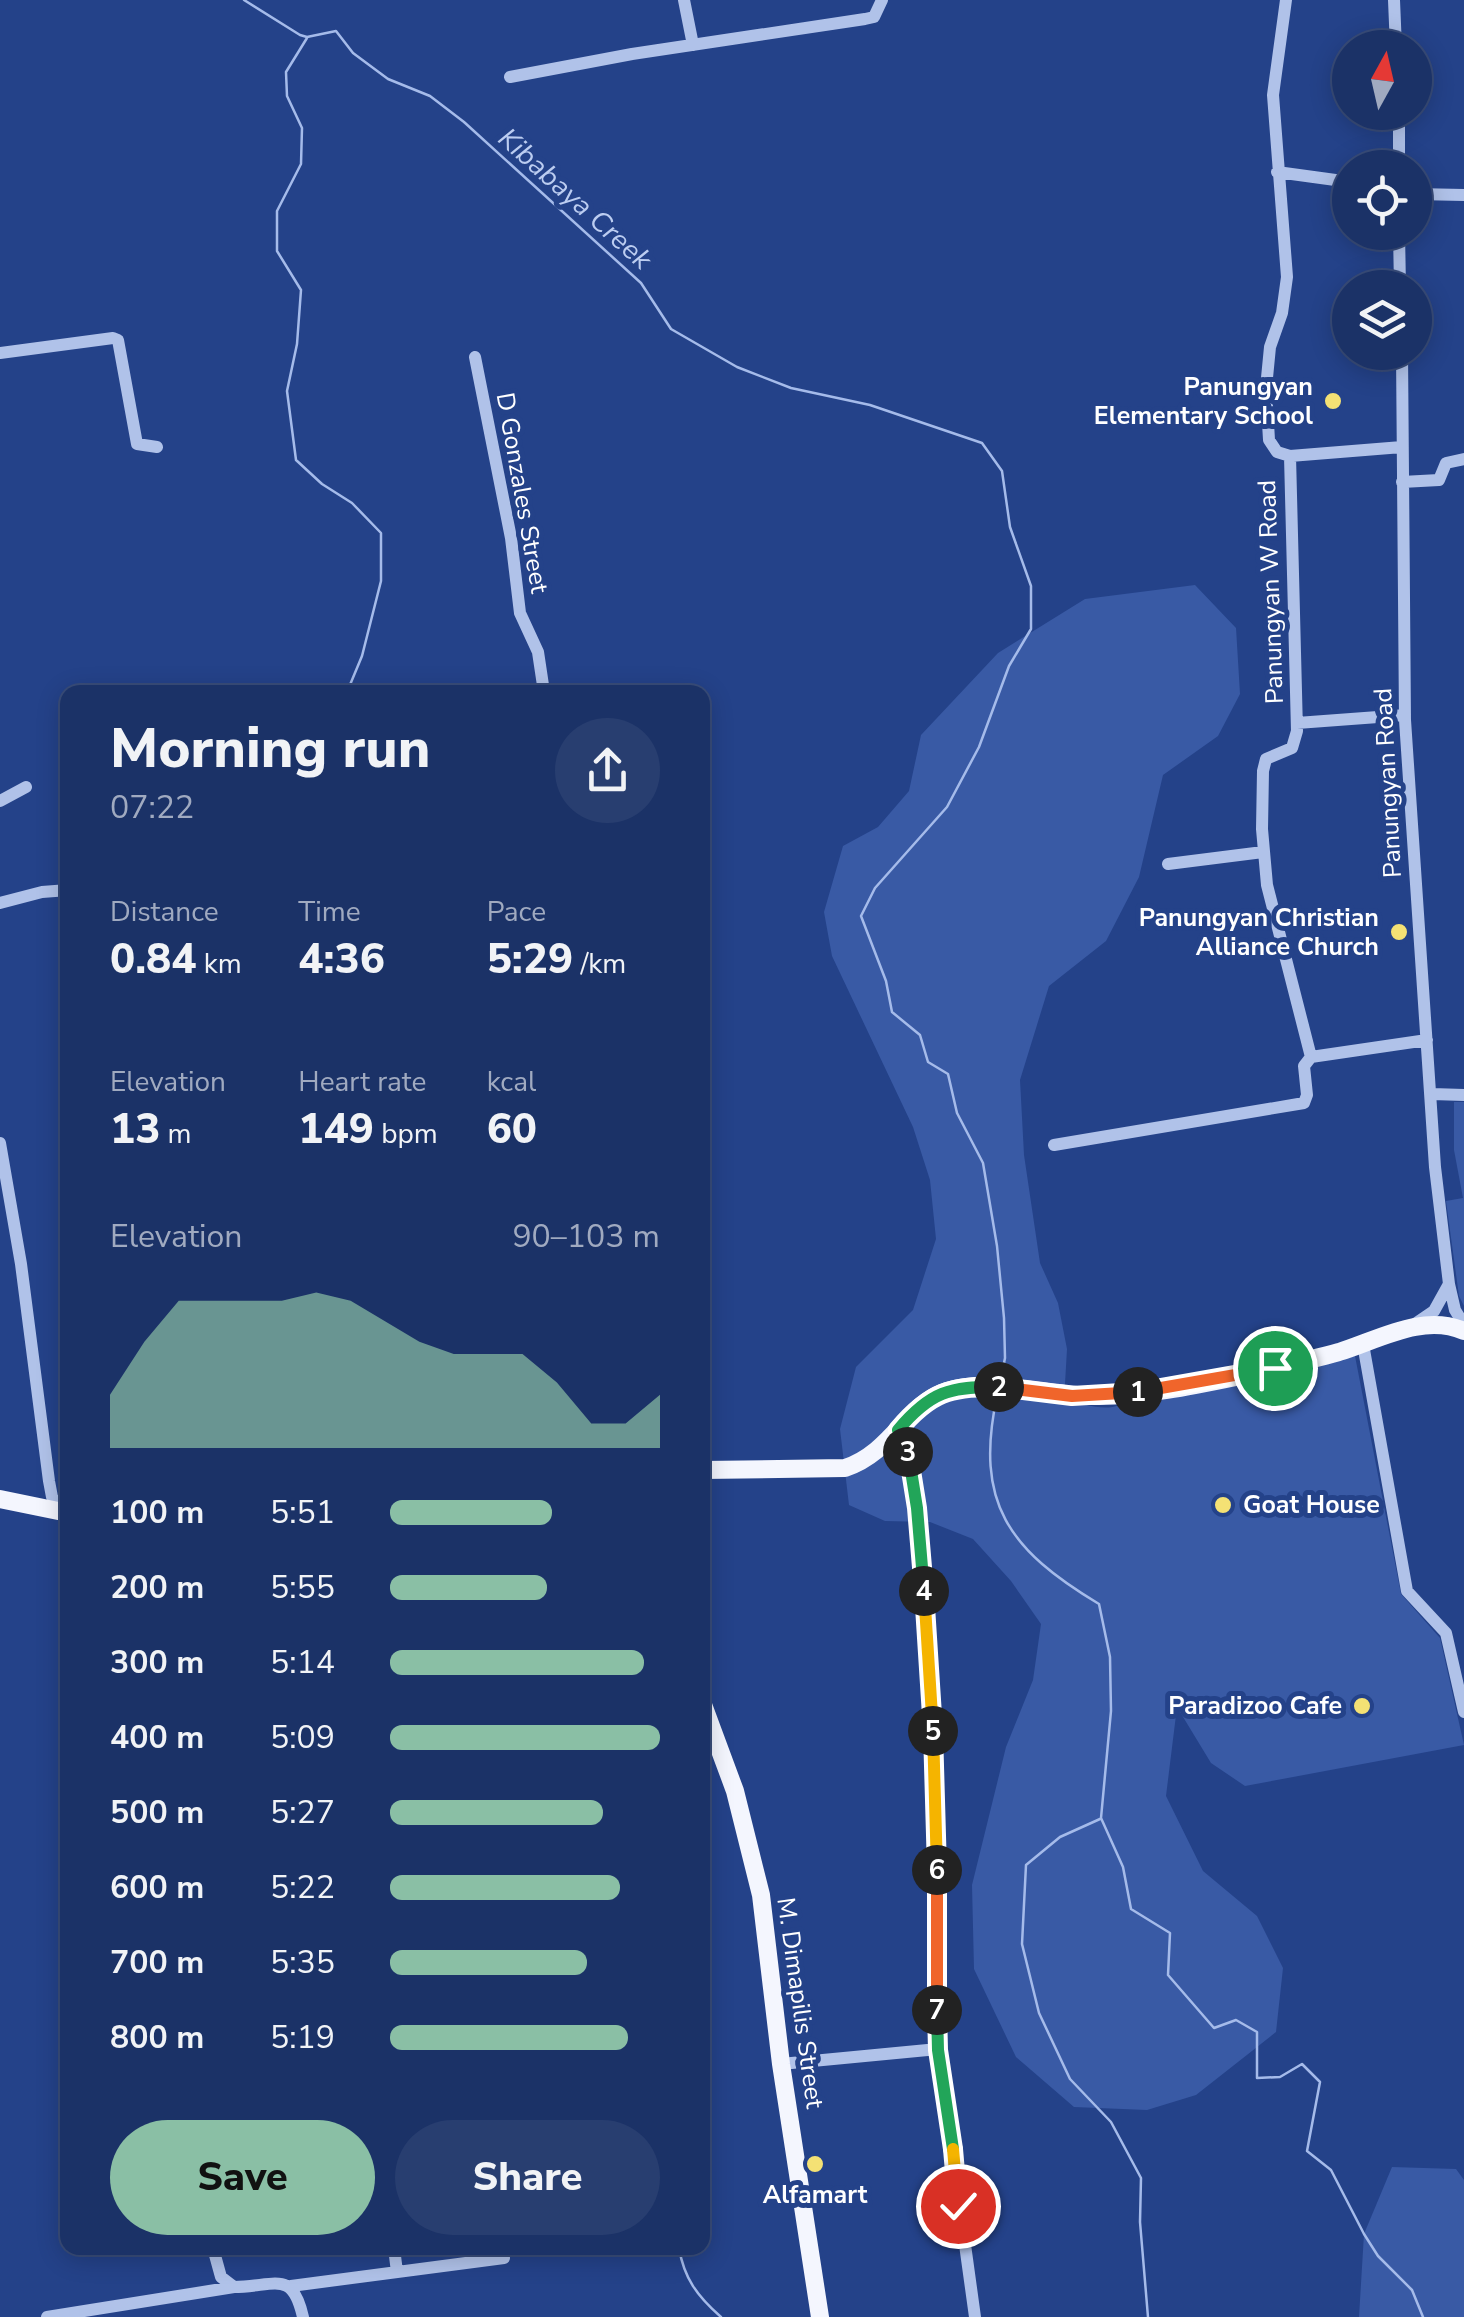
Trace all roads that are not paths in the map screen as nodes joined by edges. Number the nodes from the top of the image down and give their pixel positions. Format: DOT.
graph roads {
  1 [pos="684,0"];
  2 [pos="882,0"];
  3 [pos="1286,0"];
  4 [pos="1394,0"];
  5 [pos="1395,30"];
  6 [pos="693,46"];
  7 [pos="510,77"];
  8 [pos="1277,172"];
  9 [pos="1332,180"];
  10 [pos="1432,194"];
  11 [pos="1464,195"];
  12 [pos="0,353"];
  13 [pos="475,357"];
  14 [pos="1402,370"];
  15 [pos="157,447"];
  16 [pos="1402,448"];
  17 [pos="1290,456"];
  18 [pos="1464,460"];
  19 [pos="1402,482"];
  20 [pos="543,685"];
  21 [pos="1405,715"];
  22 [pos="1297,723"];
  23 [pos="26,787"];
  24 [pos="0,802"];
  25 [pos="1263,852"];
  26 [pos="1168,864"];
  27 [pos="60,891"];
  28 [pos="0,903"];
  29 [pos="1427,1040"];
  30 [pos="1311,1056"];
  31 [pos="1432,1094"];
  32 [pos="1464,1095"];
  33 [pos="0,1143"];
  34 [pos="1054,1145"];
  35 [pos="1449,1284"];
  36 [pos="1410,1328"];
  37 [pos="1464,1328"];
  38 [pos="1363,1344"];
  39 [pos="898,1430"];
  40 [pos="710,1470"];
  41 [pos="0,1499"];
  42 [pos="60,1507"];
  43 [pos="60,1513"];
  44 [pos="1464,1712"];
  45 [pos="710,1725"];
  46 [pos="938,2050"];
  47 [pos="781,2064"];
  48 [pos="216,2255"];
  49 [pos="395,2255"];
  50 [pos="504,2258"];
  51 [pos="398,2272"];
  52 [pos="234,2286"];
  53 [pos="290,2286"];
  54 [pos="47,2317"];
  55 [pos="303,2317"];
  56 [pos="820,2317"];
  57 [pos="975,2317"];
  1 -- 6 [label="street"];
  2 -- 6 [label="street"];
  3 -- 8 [label="street, Panungyan W Road"];
  4 -- 5 [label="street"];
  6 -- 7 [label="street"];
  8 -- 9 [label="street"];
  8 -- 17 [label="street, Panungyan W Road"];
  10 -- 11 [label="street"];
  12 -- 15 [label="street"];
  13 -- 20 [label="street, D Gonzales Street"];
  14 -- 16 [label="street, Panungyan Road"];
  16 -- 17 [label="street"];
  16 -- 19 [label="street, Panungyan Road"];
  17 -- 22 [label="street, Panungyan W Road"];
  18 -- 19 [label="street"];
  19 -- 21 [label="street, Panungyan Road"];
  21 -- 22 [label="street"];
  21 -- 29 [label="street, Panungyan Road"];
  22 -- 25 [label="street, Panungyan W Road"];
  23 -- 24 [label="street"];
  25 -- 26 [label="street"];
  25 -- 30 [label="street, Panungyan W Road"];
  27 -- 28 [label="street"];
  29 -- 30 [label="street"];
  29 -- 31 [label="street, Panungyan Road"];
  30 -- 34 [label="street"];
  31 -- 32 [label="street"];
  31 -- 35 [label="street, Panungyan Road"];
  33 -- 42 [label="street"];
  35 -- 36 [label="street"];
  35 -- 37 [label="street, Panungyan Road"];
  36 -- 37 [label="main road"];
  36 -- 38 [label="main road"];
  38 -- 39 [label="main road"];
  38 -- 44 [label="street"];
  39 -- 40 [label="main road"];
  39 -- 46 [label="street"];
  41 -- 43 [label="main road"];
  45 -- 47 [label="main road, M. Dimapilis Street"];
  46 -- 47 [label="street"];
  46 -- 57 [label="street"];
  47 -- 56 [label="main road, M. Dimapilis Street"];
  48 -- 52 [label="street"];
  49 -- 51 [label="street"];
  50 -- 51 [label="street"];
  51 -- 53 [label="street"];
  52 -- 53 [label="street"];
  52 -- 54 [label="street"];
  53 -- 55 [label="street"];
}
